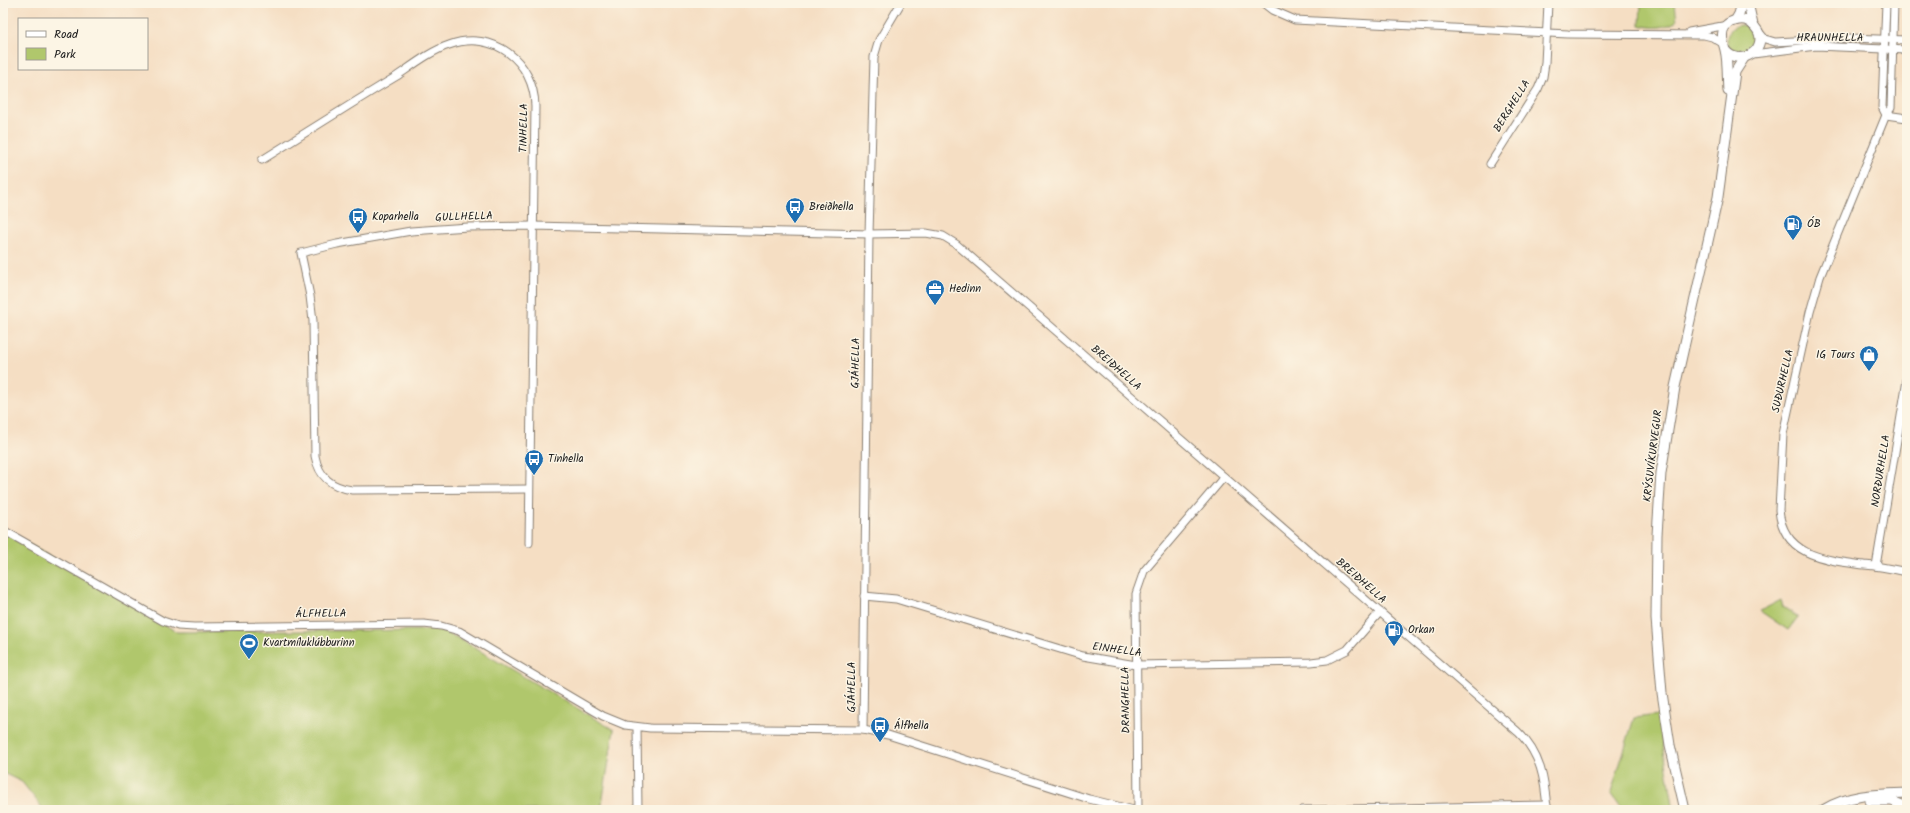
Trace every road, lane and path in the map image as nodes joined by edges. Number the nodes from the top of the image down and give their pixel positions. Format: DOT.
graph roads {
  1 [pos="901,3"];
  2 [pos="1263,3"];
  3 [pos="1548,3"];
  4 [pos="1742,3"];
  5 [pos="1748,3"];
  6 [pos="1886,3"];
  7 [pos="1894,3"];
  8 [pos="1731,23"];
  9 [pos="1756,29"];
  10 [pos="1546,33"];
  11 [pos="1668,35"];
  12 [pos="1884,39"];
  13 [pos="1893,39"];
  14 [pos="1907,40"];
  15 [pos="1724,47"];
  16 [pos="1884,50"];
  17 [pos="1893,50"];
  18 [pos="1907,50"];
  19 [pos="1753,54"];
  20 [pos="1744,58"];
  21 [pos="1730,108"];
  22 [pos="1886,115"];
  23 [pos="1907,118"];
  24 [pos="262,160"];
  25 [pos="1490,164"];
  26 [pos="533,226"];
  27 [pos="869,234"];
  28 [pos="1907,380"];
  29 [pos="1224,476"];
  30 [pos="529,488"];
  31 [pos="3,530"];
  32 [pos="529,543"];
  33 [pos="1876,566"];
  34 [pos="1907,572"];
  35 [pos="864,596"];
  36 [pos="1380,612"];
  37 [pos="1136,665"];
  38 [pos="637,727"];
  39 [pos="863,730"];
  40 [pos="1907,793"];
  41 [pos="1547,807"];
  42 [pos="1907,807"];
  43 [pos="638,810"];
  44 [pos="1134,810"];
  45 [pos="1138,810"];
  46 [pos="1302,810"];
  47 [pos="1685,810"];
  48 [pos="1822,810"];
  49 [pos="1834,810"];
  1 -- 27 [label="street, GJÁHELLA"];
  2 -- 10 [label="street"];
  3 -- 10 [label="street, BERGHELLA"];
  4 -- 8 [label="main road"];
  5 -- 9 [label="main road"];
  6 -- 12 [label="street"];
  7 -- 13 [label="street, SUÐURHELLA"];
  8 -- 9 [label="main road"];
  8 -- 11 [label="street"];
  8 -- 15 [label="main road"];
  9 -- 12 [label="street, HRAUNHELLA"];
  9 -- 19 [label="main road"];
  10 -- 11 [label="street"];
  10 -- 25 [label="street, BERGHELLA"];
  11 -- 15 [label="street"];
  12 -- 13 [label="street, HRAUNHELLA"];
  12 -- 16 [label="street"];
  13 -- 14 [label="street, HRAUNHELLA"];
  13 -- 17 [label="street, SUÐURHELLA"];
  15 -- 20 [label="main road"];
  15 -- 21 [label="main road, KRÝSUVÍKURVEGUR"];
  16 -- 17 [label="street, HRAUNHELLA"];
  16 -- 19 [label="street, HRAUNHELLA"];
  16 -- 22 [label="street"];
  17 -- 18 [label="street, HRAUNHELLA"];
  17 -- 22 [label="street, SUÐURHELLA"];
  19 -- 20 [label="main road"];
  20 -- 21 [label="main road, KRÝSUVÍKURVEGUR"];
  21 -- 47 [label="main road, KRÝSUVÍKURVEGUR"];
  22 -- 23 [label="street"];
  22 -- 33 [label="street, SUÐURHELLA"];
  24 -- 26 [label="street, TINHELLA"];
  26 -- 27 [label="street, BREIÐHELLA"];
  26 -- 30 [label="street, TINHELLA"];
  26 -- 30 [label="street, GULLHELLA"];
  27 -- 29 [label="street, BREIÐHELLA"];
  27 -- 35 [label="street, GJÁHELLA"];
  28 -- 33 [label="street, NORÐURHELLA"];
  29 -- 36 [label="street, BREIÐHELLA"];
  29 -- 37 [label="street, DRANGHELLA"];
  30 -- 32 [label="street, TINHELLA"];
  31 -- 38 [label="street, ÁLFHELLA"];
  33 -- 34 [label="street, SUÐURHELLA"];
  35 -- 37 [label="street, EINHELLA"];
  35 -- 39 [label="street, GJÁHELLA"];
  36 -- 37 [label="street, EINHELLA"];
  36 -- 41 [label="street, BREIÐHELLA"];
  37 -- 45 [label="street, DRANGHELLA"];
  38 -- 39 [label="street, ÁLFHELLA"];
  38 -- 43 [label="street"];
  39 -- 44 [label="street, ÁLFHELLA"];
  40 -- 48 [label="main road"];
  41 -- 46 [label="street"];
  42 -- 49 [label="main road"];
}
